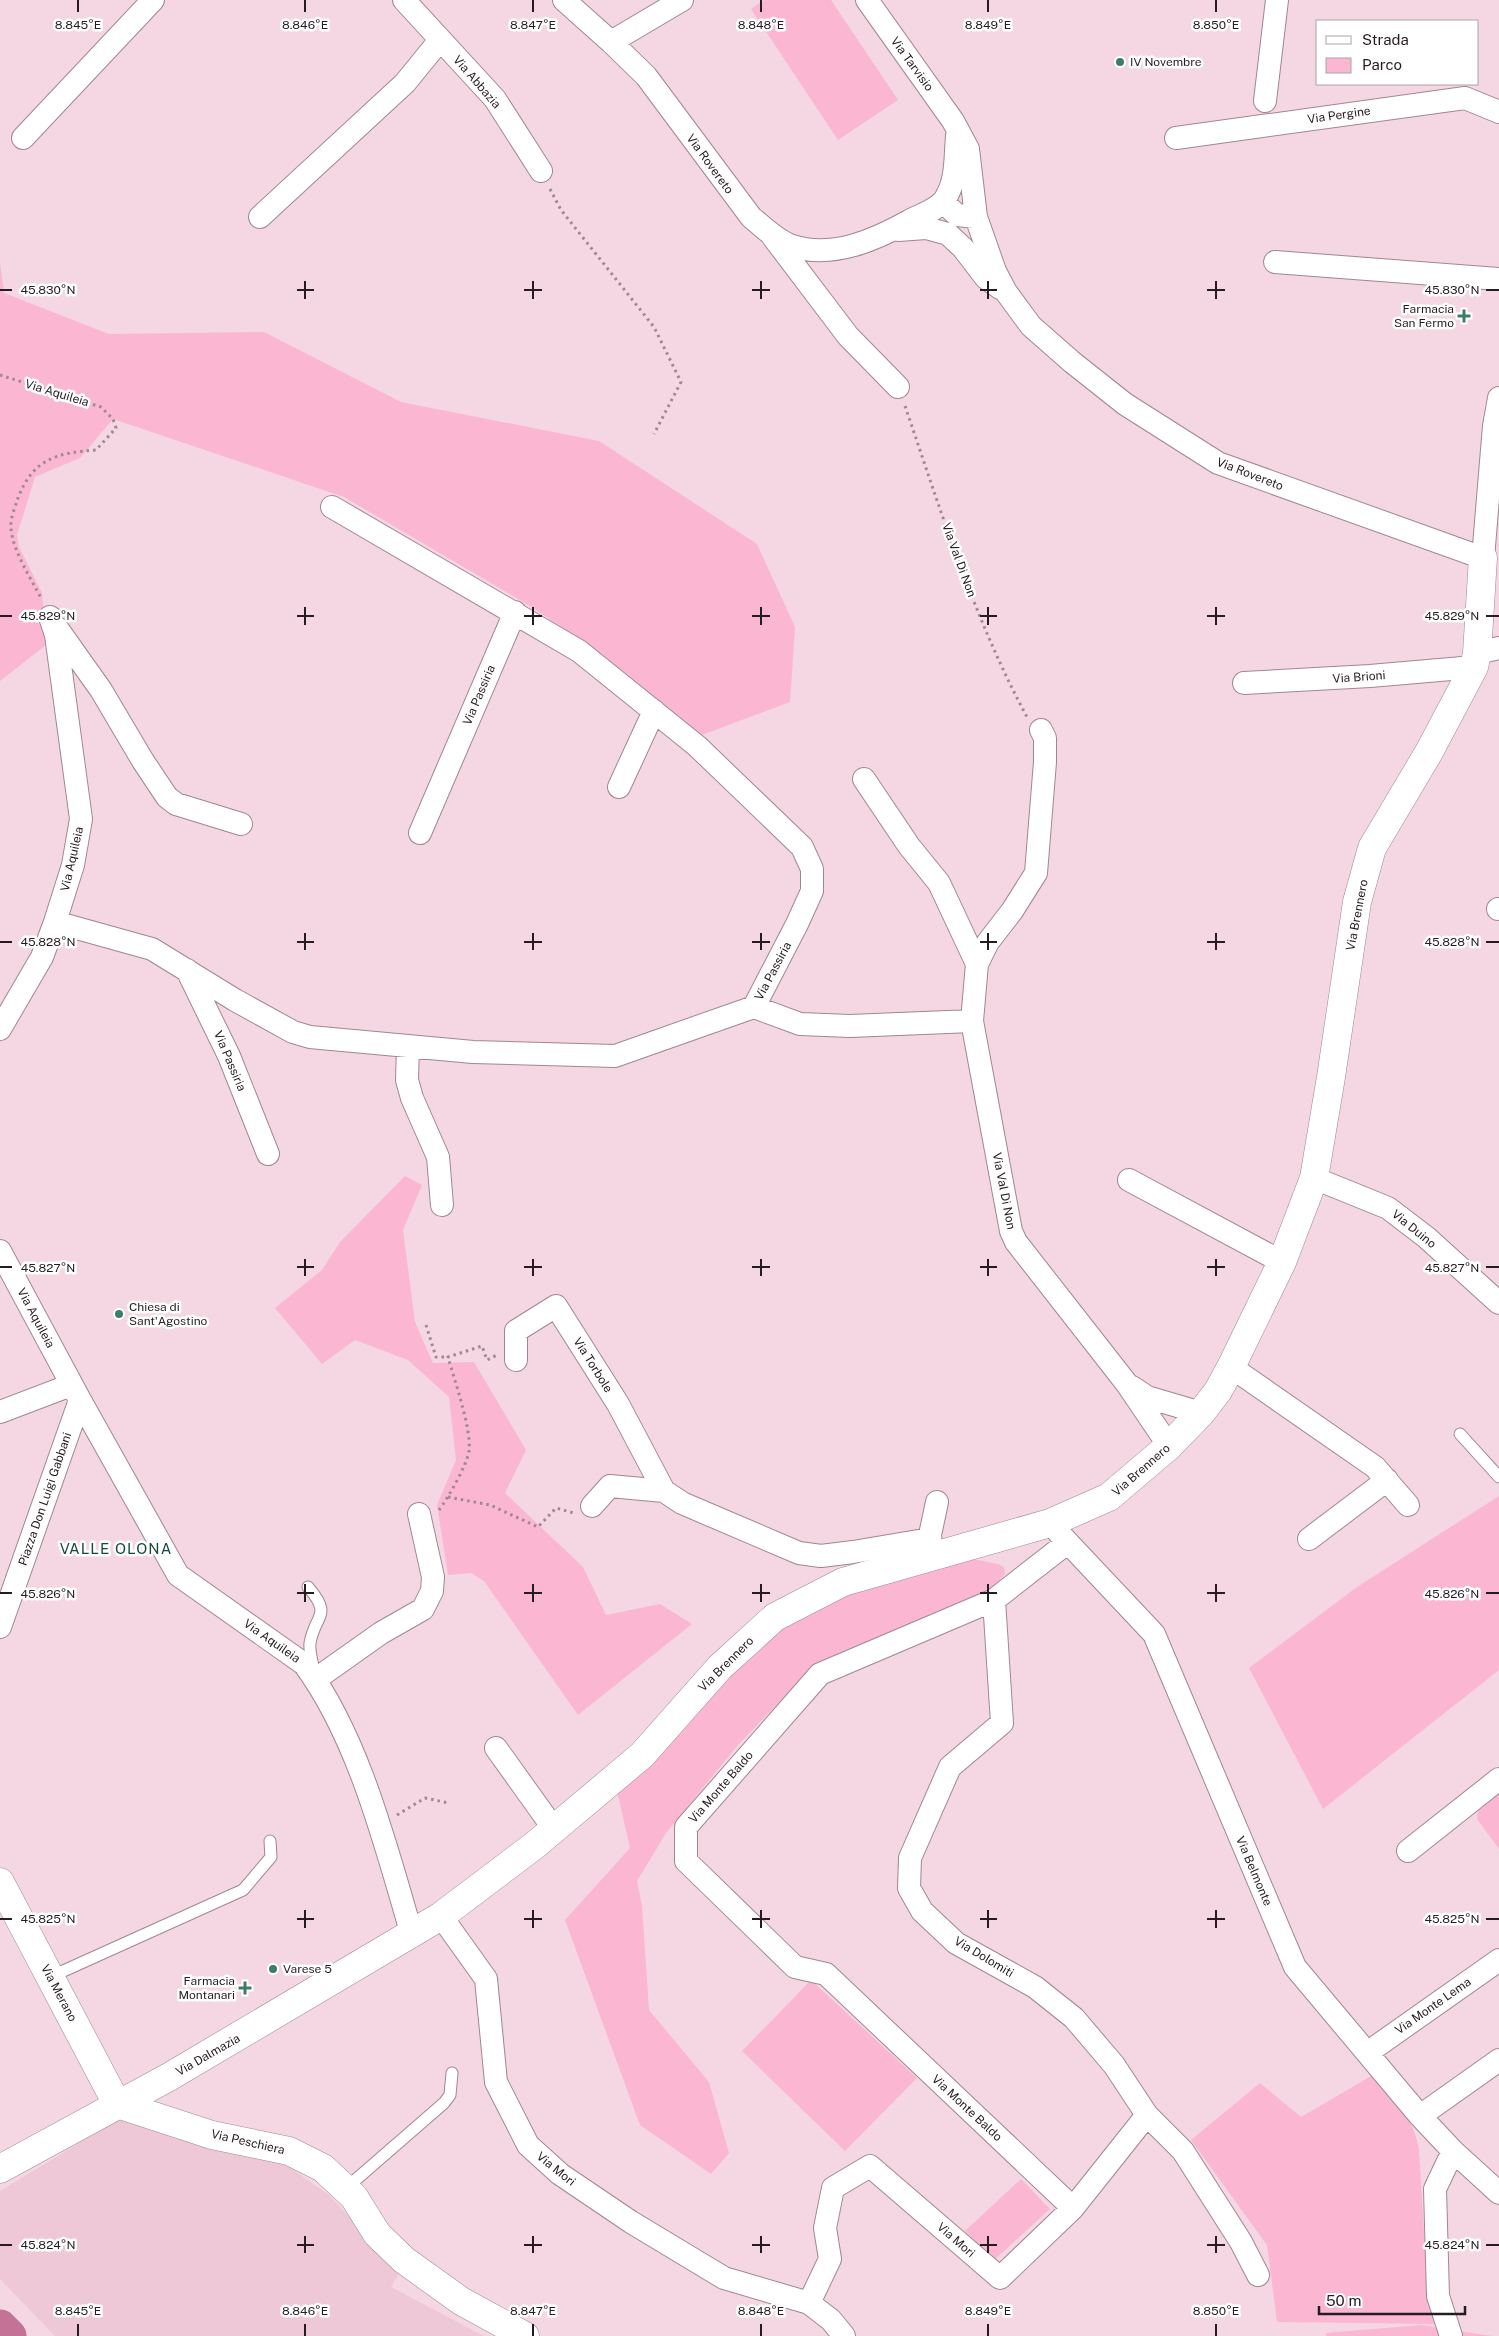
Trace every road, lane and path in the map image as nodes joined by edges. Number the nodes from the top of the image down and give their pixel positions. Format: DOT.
graph roads {
  1 [pos="153,0"];
  2 [pos="404,0"];
  3 [pos="564,0"];
  4 [pos="682,0"];
  5 [pos="866,0"];
  6 [pos="1277,0"];
  7 [pos="440,40"];
  8 [pos="611,42"];
  9 [pos="1265,102"];
  10 [pos="1499,112"];
  11 [pos="958,129"];
  12 [pos="23,138"];
  13 [pos="1176,138"];
  14 [pos="541,171"];
  15 [pos="260,217"];
  16 [pos="956,217"];
  17 [pos="769,233"];
  18 [pos="1276,262"];
  19 [pos="1499,278"];
  20 [pos="1006,292"];
  21 [pos="0,375"];
  22 [pos="898,387"];
  23 [pos="1499,398"];
  24 [pos="654,434"];
  25 [pos="332,507"];
  26 [pos="1483,558"];
  27 [pos="515,612"];
  28 [pos="50,617"];
  29 [pos="1483,656"];
  30 [pos="1244,683"];
  31 [pos="654,711"];
  32 [pos="1041,730"];
  33 [pos="864,779"];
  34 [pos="619,786"];
  35 [pos="241,824"];
  36 [pos="420,833"];
  37 [pos="55,922"];
  38 [pos="977,964"];
  39 [pos="187,970"];
  40 [pos="754,1007"];
  41 [pos="972,1021"];
  42 [pos="0,1029"];
  43 [pos="408,1046"];
  44 [pos="268,1154"];
  45 [pos="1314,1178"];
  46 [pos="1129,1180"];
  47 [pos="442,1206"];
  48 [pos="1388,1208"];
  49 [pos="0,1251"];
  50 [pos="1464,1256"];
  51 [pos="1282,1262"];
  52 [pos="1499,1304"];
  53 [pos="426,1325"];
  54 [pos="516,1353"];
  55 [pos="448,1357"];
  56 [pos="1231,1367"];
  57 [pos="1127,1384"];
  58 [pos="76,1392"];
  59 [pos="0,1412"];
  60 [pos="1201,1413"];
  61 [pos="1460,1434"];
  62 [pos="1169,1446"];
  63 [pos="1499,1477"];
  64 [pos="1387,1480"];
  65 [pos="664,1490"];
  66 [pos="448,1497"];
  67 [pos="937,1502"];
  68 [pos="592,1506"];
  69 [pos="1408,1506"];
  70 [pos="421,1523"];
  71 [pos="1058,1533"];
  72 [pos="1309,1539"];
  73 [pos="931,1547"];
  74 [pos="308,1587"];
  75 [pos="994,1600"];
  76 [pos="0,1627"];
  77 [pos="316,1680"];
  78 [pos="496,1748"];
  79 [pos="1499,1779"];
  80 [pos="449,1803"];
  81 [pos="408,1808"];
  82 [pos="554,1829"];
  83 [pos="270,1841"];
  84 [pos="1408,1851"];
  85 [pos="0,1882"];
  86 [pos="442,1916"];
  87 [pos="412,1934"];
  88 [pos="1499,1960"];
  89 [pos="50,1977"];
  90 [pos="1367,2053"];
  91 [pos="1499,2060"];
  92 [pos="452,2073"];
  93 [pos="117,2104"];
  94 [pos="1147,2115"];
  95 [pos="1420,2116"];
  96 [pos="1453,2152"];
  97 [pos="0,2169"];
  98 [pos="345,2189"];
  99 [pos="1499,2193"];
  100 [pos="1072,2208"];
  101 [pos="1258,2275"];
  102 [pos="809,2303"];
  103 [pos="525,2336"];
  104 [pos="844,2336"];
  105 [pos="1451,2336"];
  1 -- 12 [label="street"];
  2 -- 7 [label="street, Via Abbazia"];
  3 -- 8 [label="street, Via Rovereto"];
  4 -- 8 [label="street"];
  5 -- 11 [label="street, Via Tarvisio"];
  6 -- 9 [label="street"];
  7 -- 14 [label="street, Via Abbazia"];
  7 -- 15 [label="street"];
  8 -- 17 [label="street, Via Rovereto"];
  10 -- 13 [label="street, Via Pergine"];
  11 -- 16 [label="street"];
  11 -- 16 [label="street, Via Tarvisio"];
  14 -- 24 [label="path"];
  16 -- 17 [label="street, Via Rovereto"];
  16 -- 20 [label="street, Via Rovereto"];
  16 -- 20 [label="street, Via Rovereto"];
  17 -- 22 [label="street"];
  18 -- 19 [label="street"];
  20 -- 26 [label="street, Via Rovereto"];
  21 -- 28 [label="path, Via Aquileia"];
  22 -- 32 [label="path, Via Val Di Non"];
  23 -- 26 [label="street"];
  25 -- 27 [label="street, Via Passiria"];
  26 -- 29 [label="street, Via Brennero"];
  27 -- 31 [label="street, Via Passiria"];
  27 -- 36 [label="street, Via Passiria"];
  28 -- 35 [label="street"];
  28 -- 37 [label="street, Via Aquileia"];
  29 -- 30 [label="street, Via Brioni"];
  29 -- 45 [label="street, Via Brennero"];
  31 -- 34 [label="street"];
  31 -- 40 [label="street, Via Passiria"];
  32 -- 38 [label="street, Via Val Di Non"];
  33 -- 38 [label="street"];
  37 -- 39 [label="street, Via Passiria"];
  37 -- 42 [label="street, Via Aquileia"];
  38 -- 41 [label="street, Via Val Di Non"];
  39 -- 43 [label="street, Via Passiria"];
  39 -- 44 [label="street, Via Passiria"];
  40 -- 41 [label="street"];
  40 -- 43 [label="street, Via Passiria"];
  41 -- 57 [label="street, Via Val Di Non"];
  43 -- 47 [label="street"];
  45 -- 48 [label="street, Via Duino"];
  45 -- 51 [label="street, Via Brennero"];
  46 -- 51 [label="street"];
  48 -- 50 [label="street"];
  48 -- 52 [label="street, Via Duino"];
  49 -- 58 [label="street, Via Aquileia"];
  51 -- 56 [label="street, Via Brennero"];
  53 -- 55 [label="path"];
  54 -- 55 [label="path"];
  54 -- 65 [label="street, Via Torbole"];
  55 -- 66 [label="path"];
  56 -- 60 [label="street, Via Brennero"];
  56 -- 64 [label="street"];
  57 -- 60 [label="street, Via Val Di Non"];
  57 -- 62 [label="street, Via Val Di Non"];
  58 -- 59 [label="street"];
  58 -- 76 [label="street, Piazza Don Luigi Gabbani"];
  58 -- 77 [label="street, Via Aquileia"];
  60 -- 62 [label="street, Via Brennero"];
  61 -- 63 [label="lane"];
  62 -- 71 [label="street, Via Brennero"];
  64 -- 69 [label="street"];
  64 -- 72 [label="street"];
  65 -- 68 [label="street"];
  65 -- 73 [label="street, Via Torbole"];
  66 -- 68 [label="path"];
  66 -- 70 [label="path"];
  67 -- 73 [label="street"];
  70 -- 77 [label="street"];
  71 -- 73 [label="street, Via Brennero"];
  71 -- 75 [label="street"];
  71 -- 90 [label="street, Via Belmonte"];
  73 -- 82 [label="street, Via Brennero"];
  74 -- 77 [label="lane"];
  75 -- 94 [label="street, Via Dolomiti"];
  75 -- 100 [label="street, Via Monte Baldo"];
  77 -- 87 [label="street, Via Aquileia"];
  78 -- 82 [label="street"];
  79 -- 84 [label="street"];
  80 -- 81 [label="path"];
  82 -- 86 [label="street, Via Brennero"];
  83 -- 89 [label="lane"];
  85 -- 89 [label="street, Via Merano"];
  86 -- 87 [label="street, Via Brennero"];
  86 -- 102 [label="street, Via Mori"];
  87 -- 93 [label="street, Via Dalmazia"];
  88 -- 90 [label="street, Via Monte Lema"];
  89 -- 93 [label="street, Via Merano"];
  90 -- 95 [label="street, Via Belmonte"];
  91 -- 95 [label="street"];
  92 -- 98 [label="lane"];
  93 -- 97 [label="street, Via Dalmazia"];
  93 -- 98 [label="street, Via Peschiera"];
  94 -- 100 [label="street, Via Mori"];
  94 -- 101 [label="street, Via Dolomiti"];
  95 -- 96 [label="street, Via Belmonte"];
  96 -- 99 [label="street, Via Belmonte"];
  96 -- 105 [label="street"];
  98 -- 103 [label="street, Via Peschiera"];
  100 -- 102 [label="street, Via Mori"];
  102 -- 104 [label="street, Via Mori"];
}
